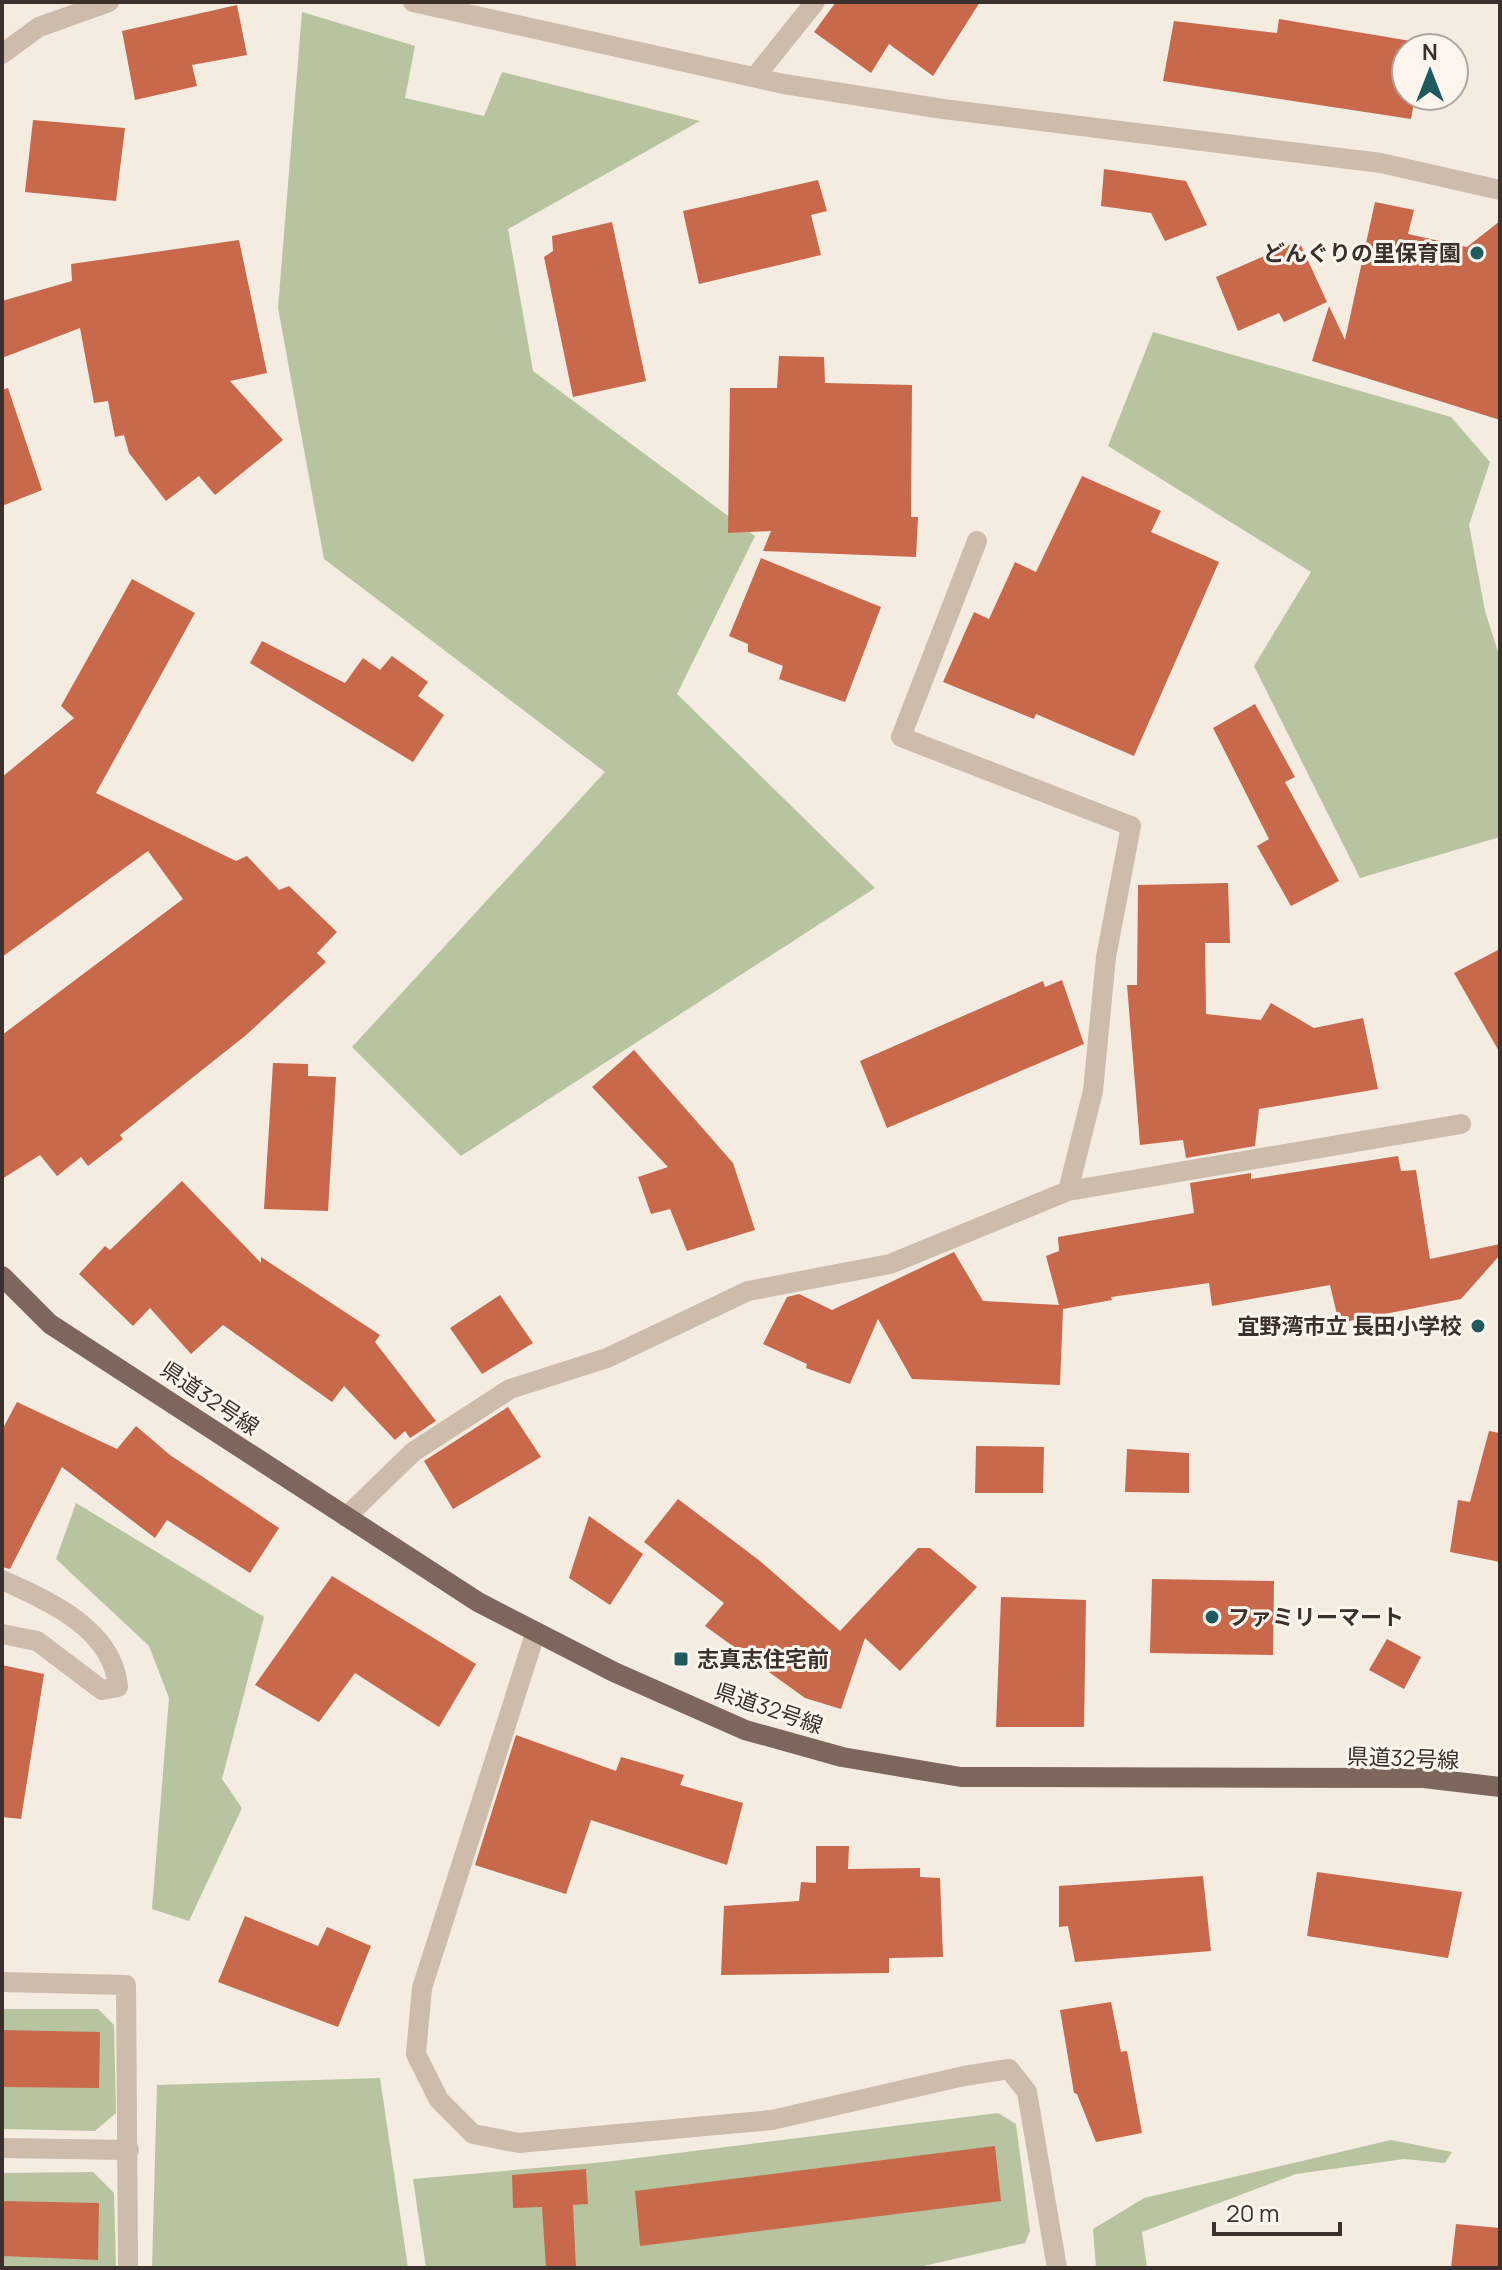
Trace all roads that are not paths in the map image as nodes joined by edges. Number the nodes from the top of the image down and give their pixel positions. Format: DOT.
graph roads {
  1 [pos="109,2"];
  2 [pos="413,2"];
  3 [pos="815,2"];
  4 [pos="2,54"];
  5 [pos="755,77"];
  6 [pos="1500,190"];
  7 [pos="977,541"];
  8 [pos="1461,1124"];
  9 [pos="1068,1191"];
  10 [pos="2,1276"];
  11 [pos="346,1517"];
  12 [pos="2,1580"];
  13 [pos="2,1634"];
  14 [pos="535,1634"];
  15 [pos="1500,1787"];
  16 [pos="2,1982"];
  17 [pos="2,2148"];
  18 [pos="129,2150"];
  19 [pos="1054,2266"];
  20 [pos="128,2268"];
  1 -- 4 [label="street"];
  2 -- 5 [label="street"];
  3 -- 5 [label="street"];
  5 -- 6 [label="street"];
  7 -- 9 [label="street"];
  8 -- 9 [label="street"];
  9 -- 11 [label="street"];
  10 -- 11 [label="main road, 県道32号線"];
  11 -- 14 [label="main road, 県道32号線"];
  12 -- 13 [label="street"];
  14 -- 15 [label="main road, 県道32号線"];
  14 -- 19 [label="street"];
  16 -- 18 [label="street"];
  17 -- 18 [label="street"];
  18 -- 20 [label="street"];
}
